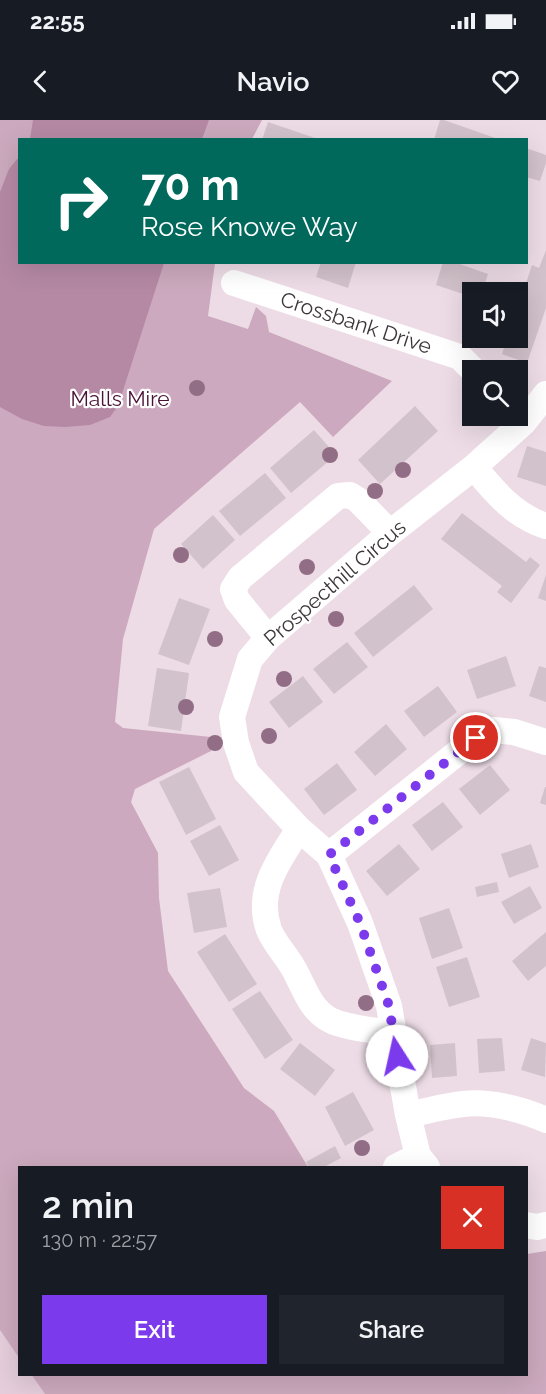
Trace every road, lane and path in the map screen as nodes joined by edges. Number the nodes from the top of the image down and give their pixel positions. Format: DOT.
graph roads {
  1 [pos="234,284"];
  2 [pos="463,360"];
  3 [pos="546,394"];
  4 [pos="528,411"];
  5 [pos="513,426"];
  6 [pos="474,467"];
  7 [pos="546,526"];
  8 [pos="390,533"];
  9 [pos="268,638"];
  10 [pos="546,742"];
  11 [pos="300,829"];
  12 [pos="329,855"];
  13 [pos="393,1034"];
  14 [pos="408,1115"];
  15 [pos="546,1120"];
  16 [pos="414,1163"];
  17 [pos="528,1225"];
  18 [pos="546,1225"];
  1 -- 2 [label="street, Crossbank Drive"];
  3 -- 4 [label="street, Prospecthill Circus"];
  5 -- 6 [label="street, Prospecthill Circus"];
  6 -- 7 [label="street"];
  6 -- 8 [label="street, Prospecthill Circus"];
  8 -- 9 [label="street, Prospecthill Circus"];
  8 -- 9 [label="street"];
  9 -- 11 [label="street, Prospecthill Circus"];
  10 -- 12 [label="street"];
  11 -- 12 [label="street, Prospecthill Circus"];
  11 -- 13 [label="street"];
  12 -- 13 [label="street, Prospecthill Circus"];
  13 -- 14 [label="street, Prospecthill Circus"];
  14 -- 15 [label="street"];
  14 -- 16 [label="street, Prospecthill Circus"];
  17 -- 18 [label="street"];
}
